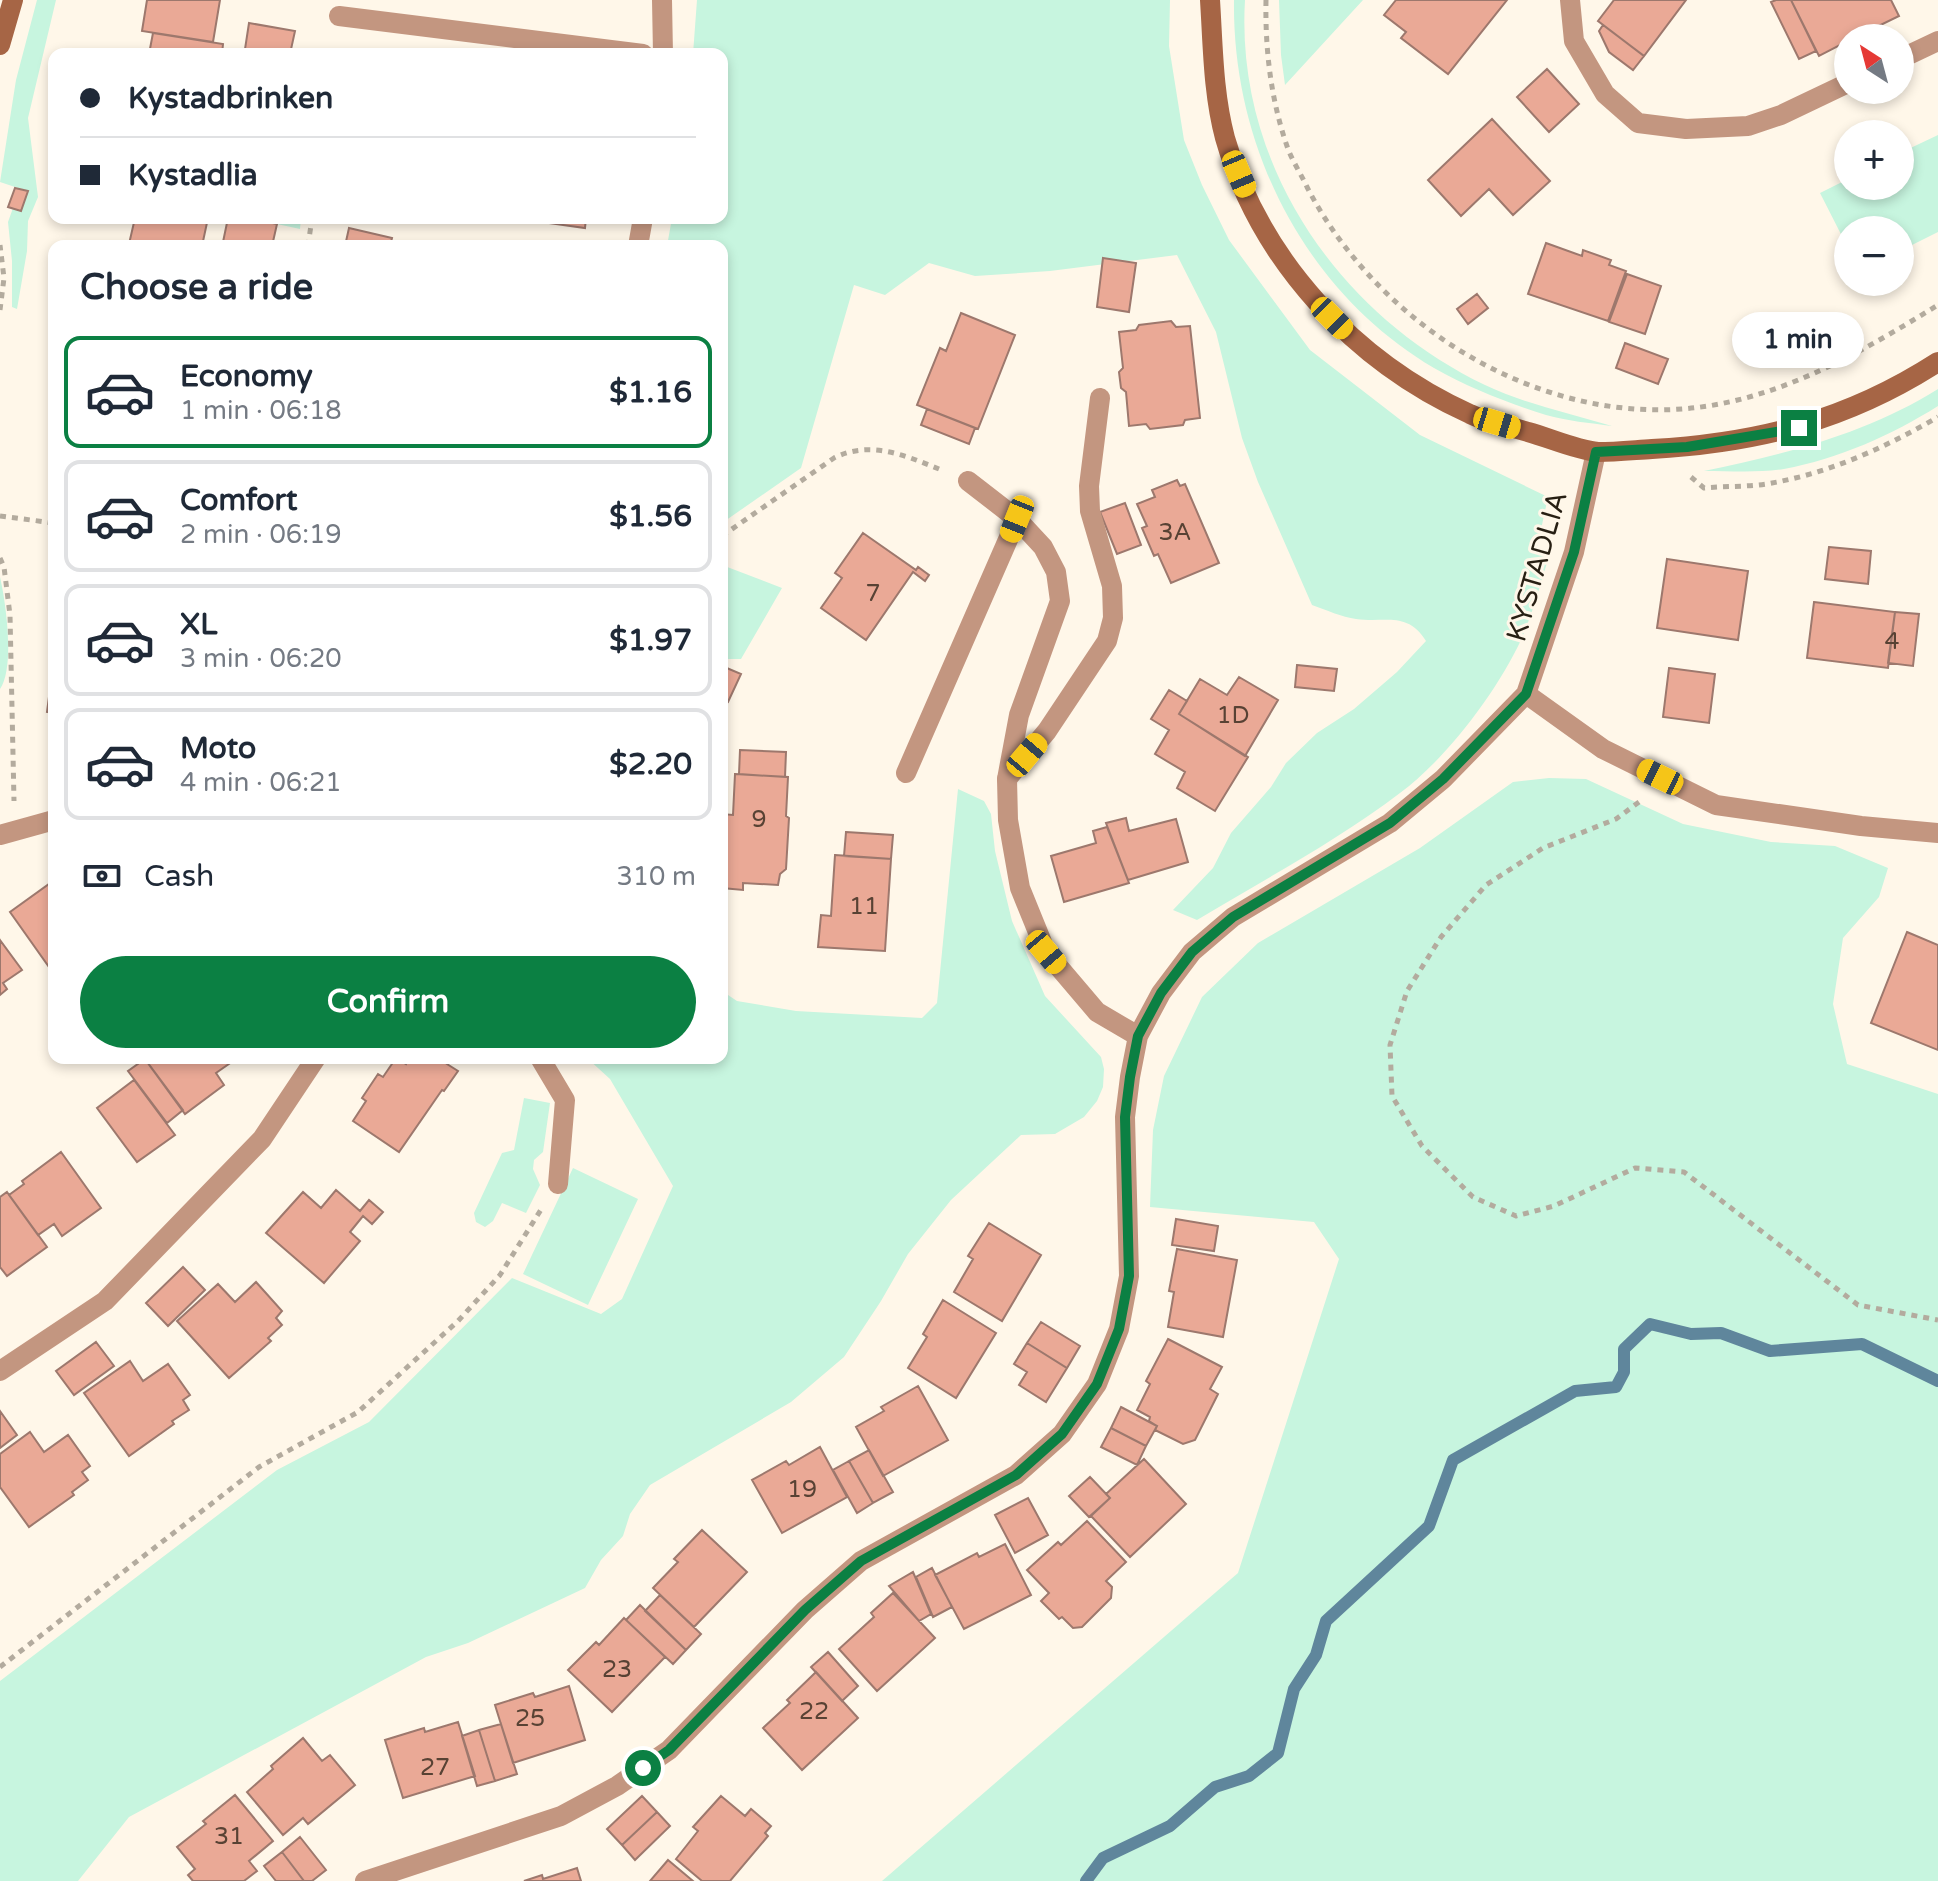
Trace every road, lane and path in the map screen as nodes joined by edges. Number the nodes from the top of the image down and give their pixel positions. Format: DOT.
graph roads {
  1 [pos="13,0"];
  2 [pos="662,0"];
  3 [pos="1210,0"];
  4 [pos="1266,0"];
  5 [pos="1570,0"];
  6 [pos="339,16"];
  7 [pos="1938,41"];
  8 [pos="0,45"];
  9 [pos="595,48"];
  10 [pos="663,48"];
  11 [pos="1914,52"];
  12 [pos="1834,90"];
  13 [pos="0,245"];
  14 [pos="1938,305"];
  15 [pos="0,310"];
  16 [pos="1938,362"];
  17 [pos="1100,398"];
  18 [pos="1938,417"];
  19 [pos="1596,452"];
  20 [pos="1690,477"];
  21 [pos="968,481"];
  22 [pos="0,516"];
  23 [pos="1017,519"];
  24 [pos="48,522"];
  25 [pos="728,532"];
  26 [pos="0,558"];
  27 [pos="1526,694"];
  28 [pos="906,773"];
  29 [pos="1660,777"];
  30 [pos="1007,779"];
  31 [pos="48,822"];
  32 [pos="7,832"];
  33 [pos="1938,833"];
  34 [pos="1138,1036"];
  35 [pos="312,1064"];
  36 [pos="544,1064"];
  37 [pos="558,1184"];
  38 [pos="1938,1320"];
  39 [pos="0,1371"];
  40 [pos="0,1667"];
  41 [pos="365,1881"];
  1 -- 8 [label="street"];
  2 -- 10 [label="street"];
  3 -- 19 [label="street"];
  4 -- 14 [label="path"];
  5 -- 12 [label="street"];
  6 -- 9 [label="street"];
  7 -- 11 [label="street"];
  13 -- 15 [label="path"];
  16 -- 19 [label="street"];
  17 -- 30 [label="street"];
  18 -- 20 [label="path"];
  19 -- 27 [label="street, KYSTADLIA"];
  21 -- 23 [label="street"];
  21 -- 25 [label="path"];
  22 -- 24 [label="path"];
  23 -- 28 [label="street"];
  23 -- 30 [label="street"];
  26 -- 32 [label="path"];
  27 -- 29 [label="street"];
  27 -- 34 [label="street"];
  29 -- 33 [label="street"];
  29 -- 38 [label="path"];
  30 -- 34 [label="street"];
  31 -- 32 [label="street"];
  34 -- 41 [label="street"];
  35 -- 39 [label="street"];
  36 -- 37 [label="street"];
  37 -- 40 [label="path"];
}
